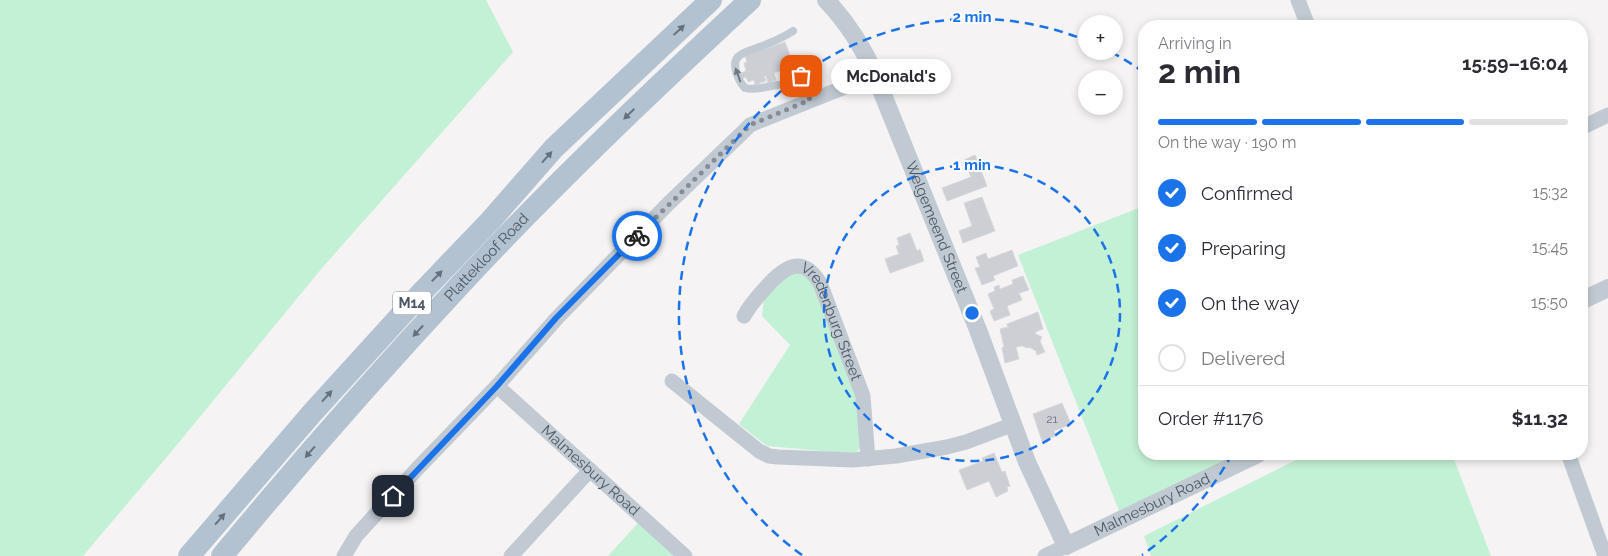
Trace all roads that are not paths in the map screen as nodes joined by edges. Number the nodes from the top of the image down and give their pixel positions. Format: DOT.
graph roads {
  1 [pos="711,0"];
  2 [pos="750,0"];
  3 [pos="826,0"];
  4 [pos="1298,0"];
  5 [pos="1306,20"];
  6 [pos="793,31"];
  7 [pos="875,75"];
  8 [pos="801,76"];
  9 [pos="778,85"];
  10 [pos="810,100"];
  11 [pos="1608,114"];
  12 [pos="1588,124"];
  13 [pos="1608,288"];
  14 [pos="1588,298"];
  15 [pos="744,316"];
  16 [pos="672,381"];
  17 [pos="497,386"];
  18 [pos="1014,424"];
  19 [pos="868,459"];
  20 [pos="1245,460"];
  21 [pos="1570,460"];
  22 [pos="590,470"];
  23 [pos="1066,546"];
  24 [pos="189,556"];
  25 [pos="222,556"];
  26 [pos="344,556"];
  27 [pos="512,556"];
  28 [pos="684,556"];
  29 [pos="1046,556"];
  30 [pos="1605,556"];
  24 -- 1 [label="main road, Plattekloof Road / M14, one-way"];
  2 -- 25 [label="main road, Plattekloof Road / M14, one-way"];
  3 -- 7 [label="street, Welgemeend Street"];
  4 -- 5 [label="street"];
  9 -- 6 [label="lane, one-way"];
  7 -- 10 [label="street"];
  7 -- 18 [label="street, Welgemeend Street"];
  8 -- 10 [label="lane"];
  10 -- 17 [label="street"];
  11 -- 12 [label="street"];
  13 -- 14 [label="street"];
  15 -- 19 [label="street, Vredenburg Street"];
  16 -- 19 [label="street"];
  17 -- 22 [label="street, Malmesbury Road"];
  17 -- 26 [label="street"];
  18 -- 19 [label="street"];
  18 -- 23 [label="street, Welgemeend Street"];
  20 -- 23 [label="street, Malmesbury Road"];
  21 -- 30 [label="street"];
  22 -- 27 [label="street"];
  22 -- 28 [label="street, Malmesbury Road"];
  23 -- 29 [label="street, Malmesbury Road"];
}
